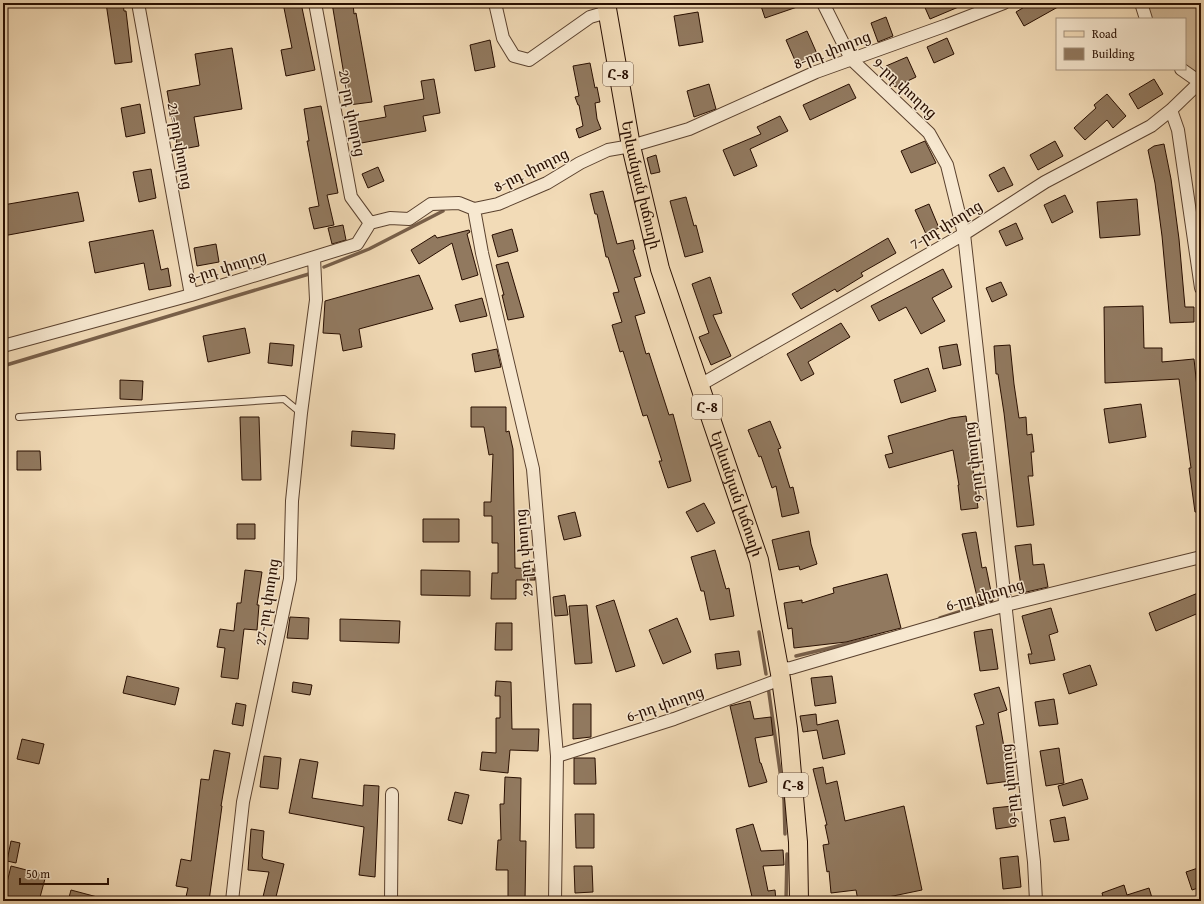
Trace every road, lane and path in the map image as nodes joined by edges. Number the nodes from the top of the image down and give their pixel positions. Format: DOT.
graph roads {
  1 [pos="138,3"];
  2 [pos="315,3"];
  3 [pos="495,3"];
  4 [pos="823,3"];
  5 [pos="1004,3"];
  6 [pos="1141,3"];
  7 [pos="607,8"];
  8 [pos="1146,18"];
  9 [pos="851,59"];
  10 [pos="1183,70"];
  11 [pos="1200,82"];
  12 [pos="1172,110"];
  13 [pos="631,146"];
  14 [pos="474,209"];
  15 [pos="370,223"];
  16 [pos="964,234"];
  17 [pos="314,258"];
  18 [pos="1201,288"];
  19 [pos="191,295"];
  20 [pos="3,346"];
  21 [pos="700,385"];
  22 [pos="301,413"];
  23 [pos="19,417"];
  24 [pos="1201,557"];
  25 [pos="1006,605"];
  26 [pos="780,674"];
  27 [pos="557,756"];
  28 [pos="392,794"];
  29 [pos="232,901"];
  30 [pos="391,901"];
  31 [pos="555,901"];
  32 [pos="799,901"];
  33 [pos="1036,901"];
  1 -- 19 [label="street, 21-րդ փողոց"];
  2 -- 15 [label="street, 20-րդ փողոց"];
  3 -- 7 [label="street"];
  4 -- 9 [label="street, 9-րդ փողոց"];
  5 -- 9 [label="street, 8-րդ փողոց"];
  6 -- 8 [label="street"];
  7 -- 13 [label="main road, Երևանյան խճուղի / Հ-8"];
  9 -- 13 [label="street, 8-րդ փողոց"];
  9 -- 16 [label="street, 9-րդ փողոց"];
  10 -- 11 [label="street"];
  11 -- 12 [label="street, 7-րդ փողոց"];
  12 -- 16 [label="street, 7-րդ փողոց"];
  12 -- 18 [label="street"];
  13 -- 14 [label="street, 8-րդ փողոց"];
  13 -- 21 [label="main road, Երևանյան խճուղի / Հ-8"];
  14 -- 15 [label="street, 8-րդ փողոց"];
  14 -- 27 [label="street, 29-րդ փողոց"];
  15 -- 17 [label="street, 8-րդ փողոց"];
  16 -- 21 [label="street, 7-րդ փողոց"];
  16 -- 25 [label="street, 9-րդ փողոց"];
  17 -- 19 [label="street, 8-րդ փողոց"];
  17 -- 22 [label="street, 27-րդ փողոց"];
  19 -- 20 [label="street, 8-րդ փողոց"];
  21 -- 26 [label="main road, Երևանյան խճուղի / Հ-8"];
  22 -- 23 [label="lane"];
  22 -- 29 [label="street, 27-րդ փողոց"];
  24 -- 25 [label="street, 6-րդ փողոց"];
  25 -- 26 [label="street, 6-րդ փողոց"];
  25 -- 33 [label="street, 9-րդ փողոց"];
  26 -- 27 [label="street, 6-րդ փողոց"];
  26 -- 32 [label="main road, Երևանյան խճուղի / Հ-8"];
  27 -- 31 [label="street, 29-րդ փողոց"];
  28 -- 30 [label="street"];
}
